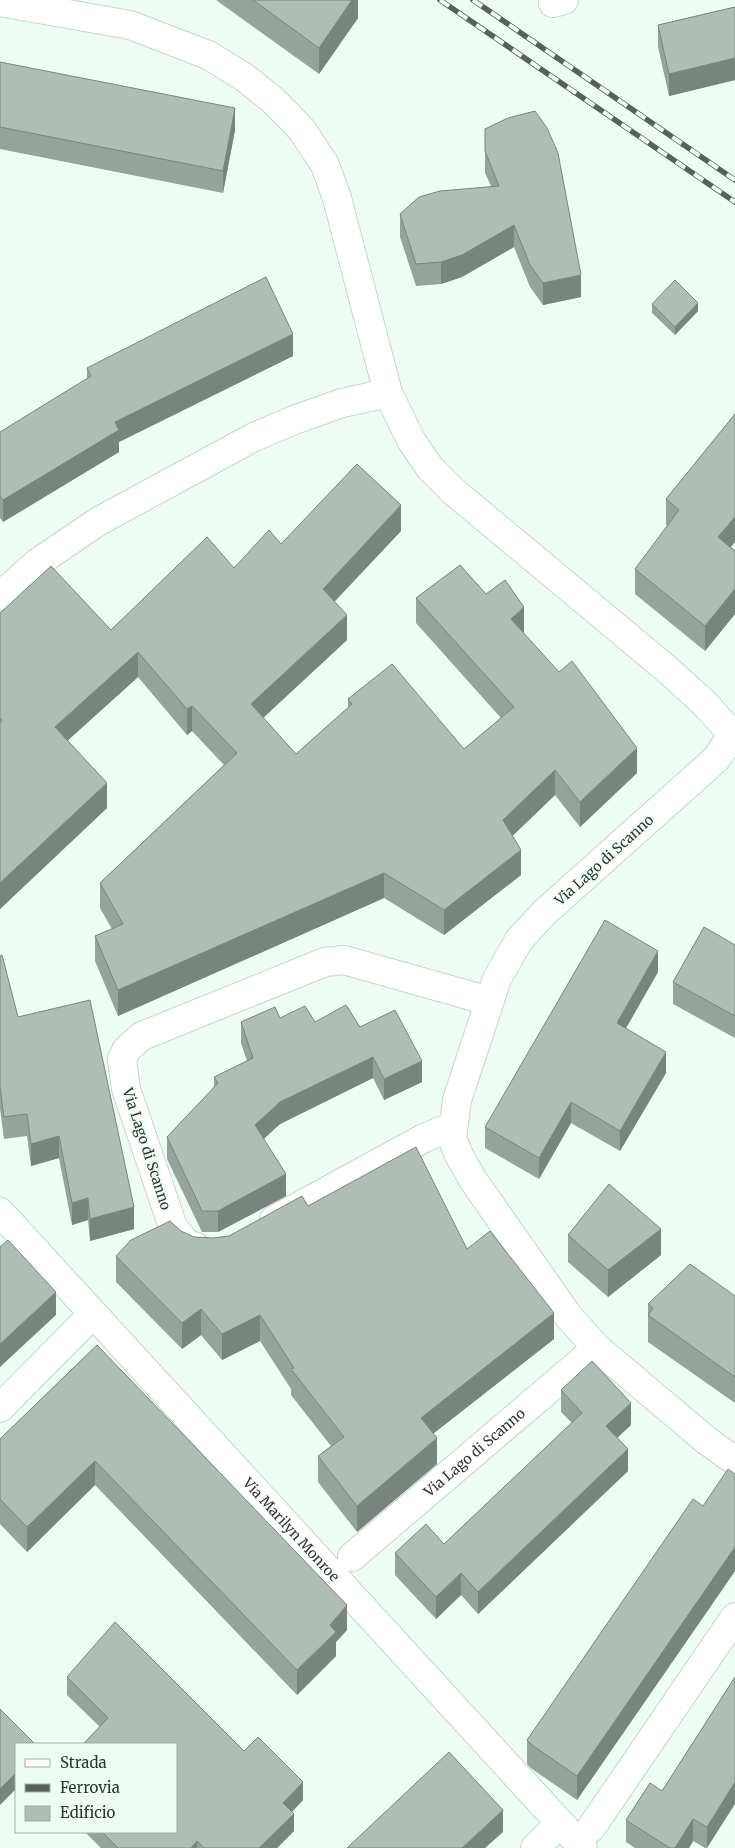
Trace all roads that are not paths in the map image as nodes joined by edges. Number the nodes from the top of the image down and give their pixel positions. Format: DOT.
graph roads {
  1 [pos="0,2"];
  2 [pos="388,393"];
  3 [pos="0,596"];
  4 [pos="734,734"];
  5 [pos="489,1001"];
  6 [pos="453,1126"];
  7 [pos="0,1212"];
  8 [pos="249,1234"];
  9 [pos="222,1248"];
  10 [pos="93,1314"];
  11 [pos="597,1348"];
  12 [pos="0,1408"];
  13 [pos="735,1461"];
  14 [pos="352,1557"];
  15 [pos="735,1617"];
  16 [pos="560,1823"];
  17 [pos="587,1838"];
  18 [pos="535,1848"];
  1 -- 2 [label="street"];
  2 -- 3 [label="street"];
  2 -- 4 [label="street"];
  4 -- 5 [label="street, Via Lago di Scanno"];
  5 -- 6 [label="street, Via Lago di Scanno"];
  5 -- 9 [label="street, Via Lago di Scanno"];
  6 -- 8 [label="street"];
  6 -- 11 [label="street, Via Lago di Scanno"];
  7 -- 10 [label="street, Via Marilyn Monroe"];
  10 -- 12 [label="street"];
  10 -- 16 [label="street, Via Marilyn Monroe"];
  11 -- 13 [label="street, Via Lago di Scanno"];
  11 -- 14 [label="street, Via Lago di Scanno"];
  15 -- 17 [label="street"];
  16 -- 17 [label="street, Via Marilyn Monroe"];
  16 -- 18 [label="street"];
}
